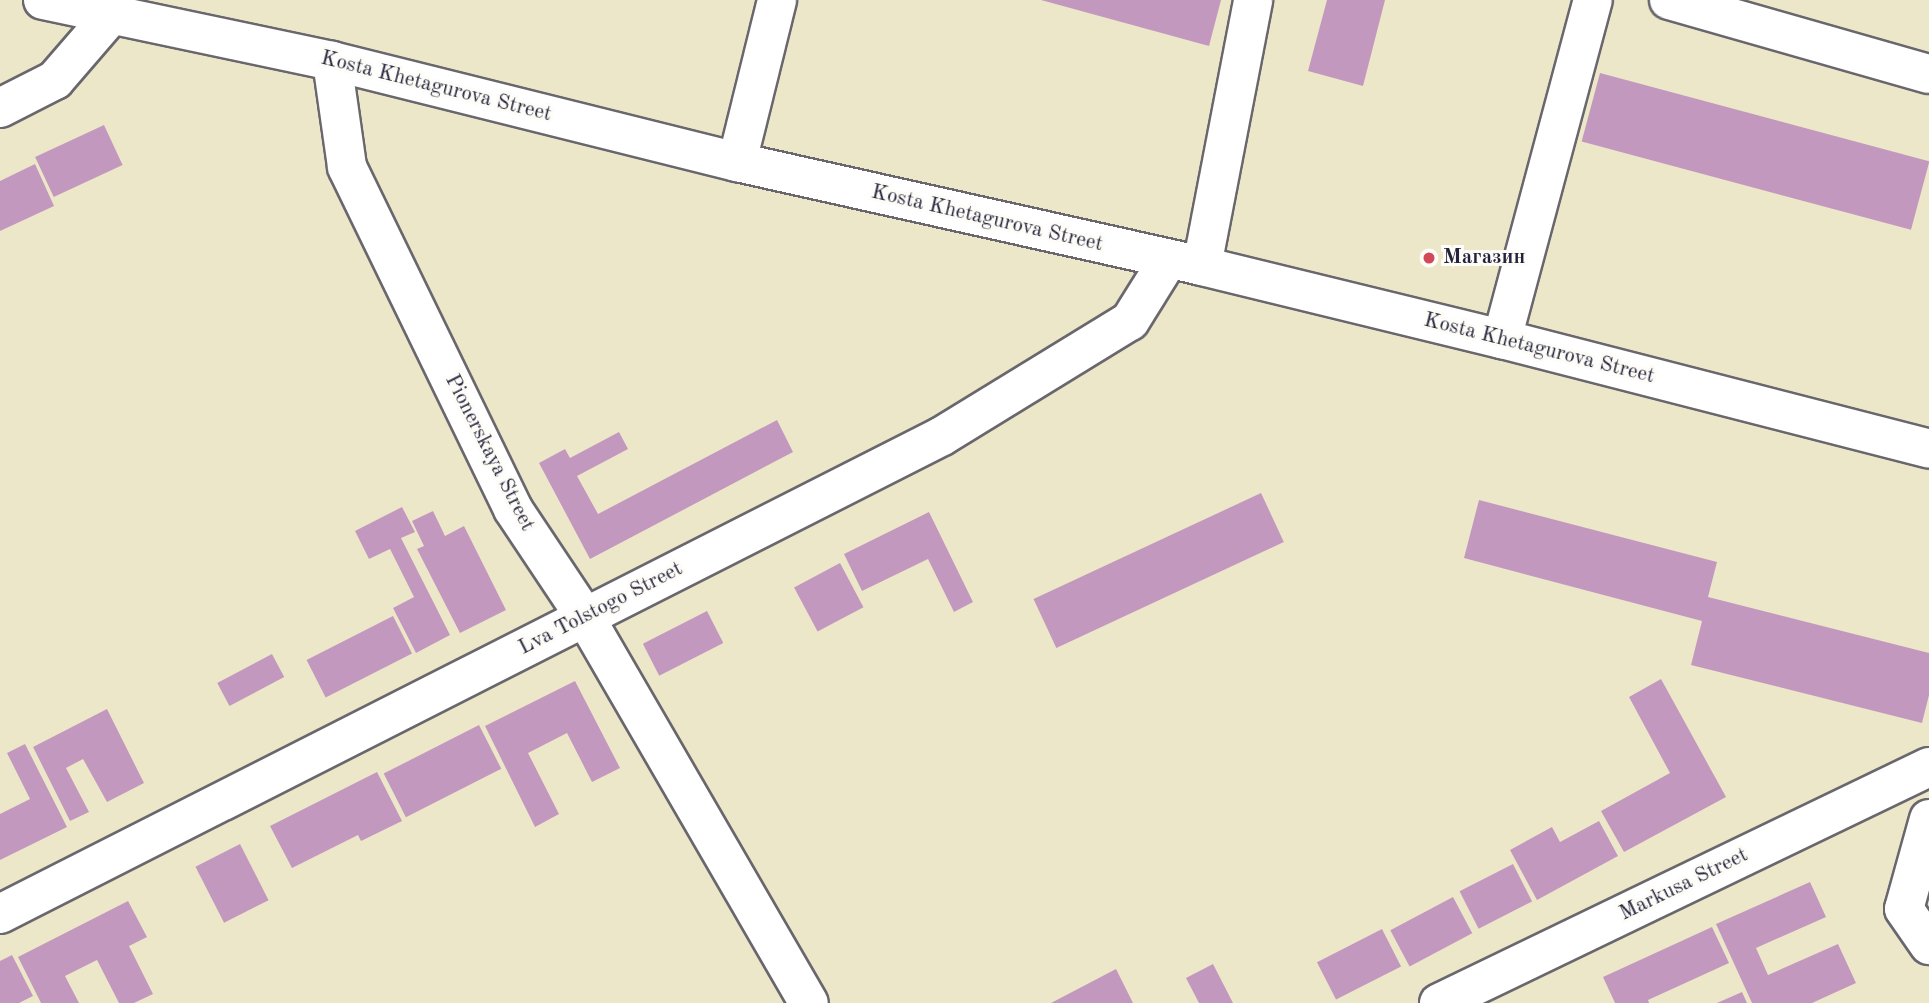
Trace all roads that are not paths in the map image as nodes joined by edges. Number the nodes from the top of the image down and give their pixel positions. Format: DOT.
graph roads {
  1 [pos="43,0"];
  2 [pos="777,0"];
  3 [pos="1252,0"];
  4 [pos="1593,0"];
  5 [pos="1669,0"];
  6 [pos="112,14"];
  7 [pos="332,61"];
  8 [pos="1929,74"];
  9 [pos="0,108"];
  10 [pos="737,162"];
  11 [pos="1185,263"];
  12 [pos="1502,339"];
  13 [pos="1929,449"];
  14 [pos="585,617"];
  15 [pos="1929,767"];
  16 [pos="1929,820"];
  17 [pos="0,915"];
  18 [pos="1929,945"];
  19 [pos="809,1003"];
  20 [pos="1439,1003"];
  1 -- 6 [label="street, Kosta Khetagurova Street"];
  2 -- 10 [label="street"];
  3 -- 11 [label="street"];
  4 -- 12 [label="street"];
  5 -- 8 [label="street"];
  6 -- 7 [label="street, Kosta Khetagurova Street"];
  6 -- 9 [label="street"];
  7 -- 10 [label="street, Kosta Khetagurova Street"];
  7 -- 14 [label="street, Pionerskaya Street"];
  10 -- 11 [label="street, Kosta Khetagurova Street"];
  11 -- 12 [label="street, Kosta Khetagurova Street"];
  11 -- 14 [label="street, Lva Tolstogo Street"];
  12 -- 13 [label="street, Kosta Khetagurova Street"];
  14 -- 17 [label="street, Lva Tolstogo Street"];
  14 -- 19 [label="street, Pionerskaya Street"];
  15 -- 20 [label="street, Markusa Street"];
  16 -- 18 [label="street"];
}
